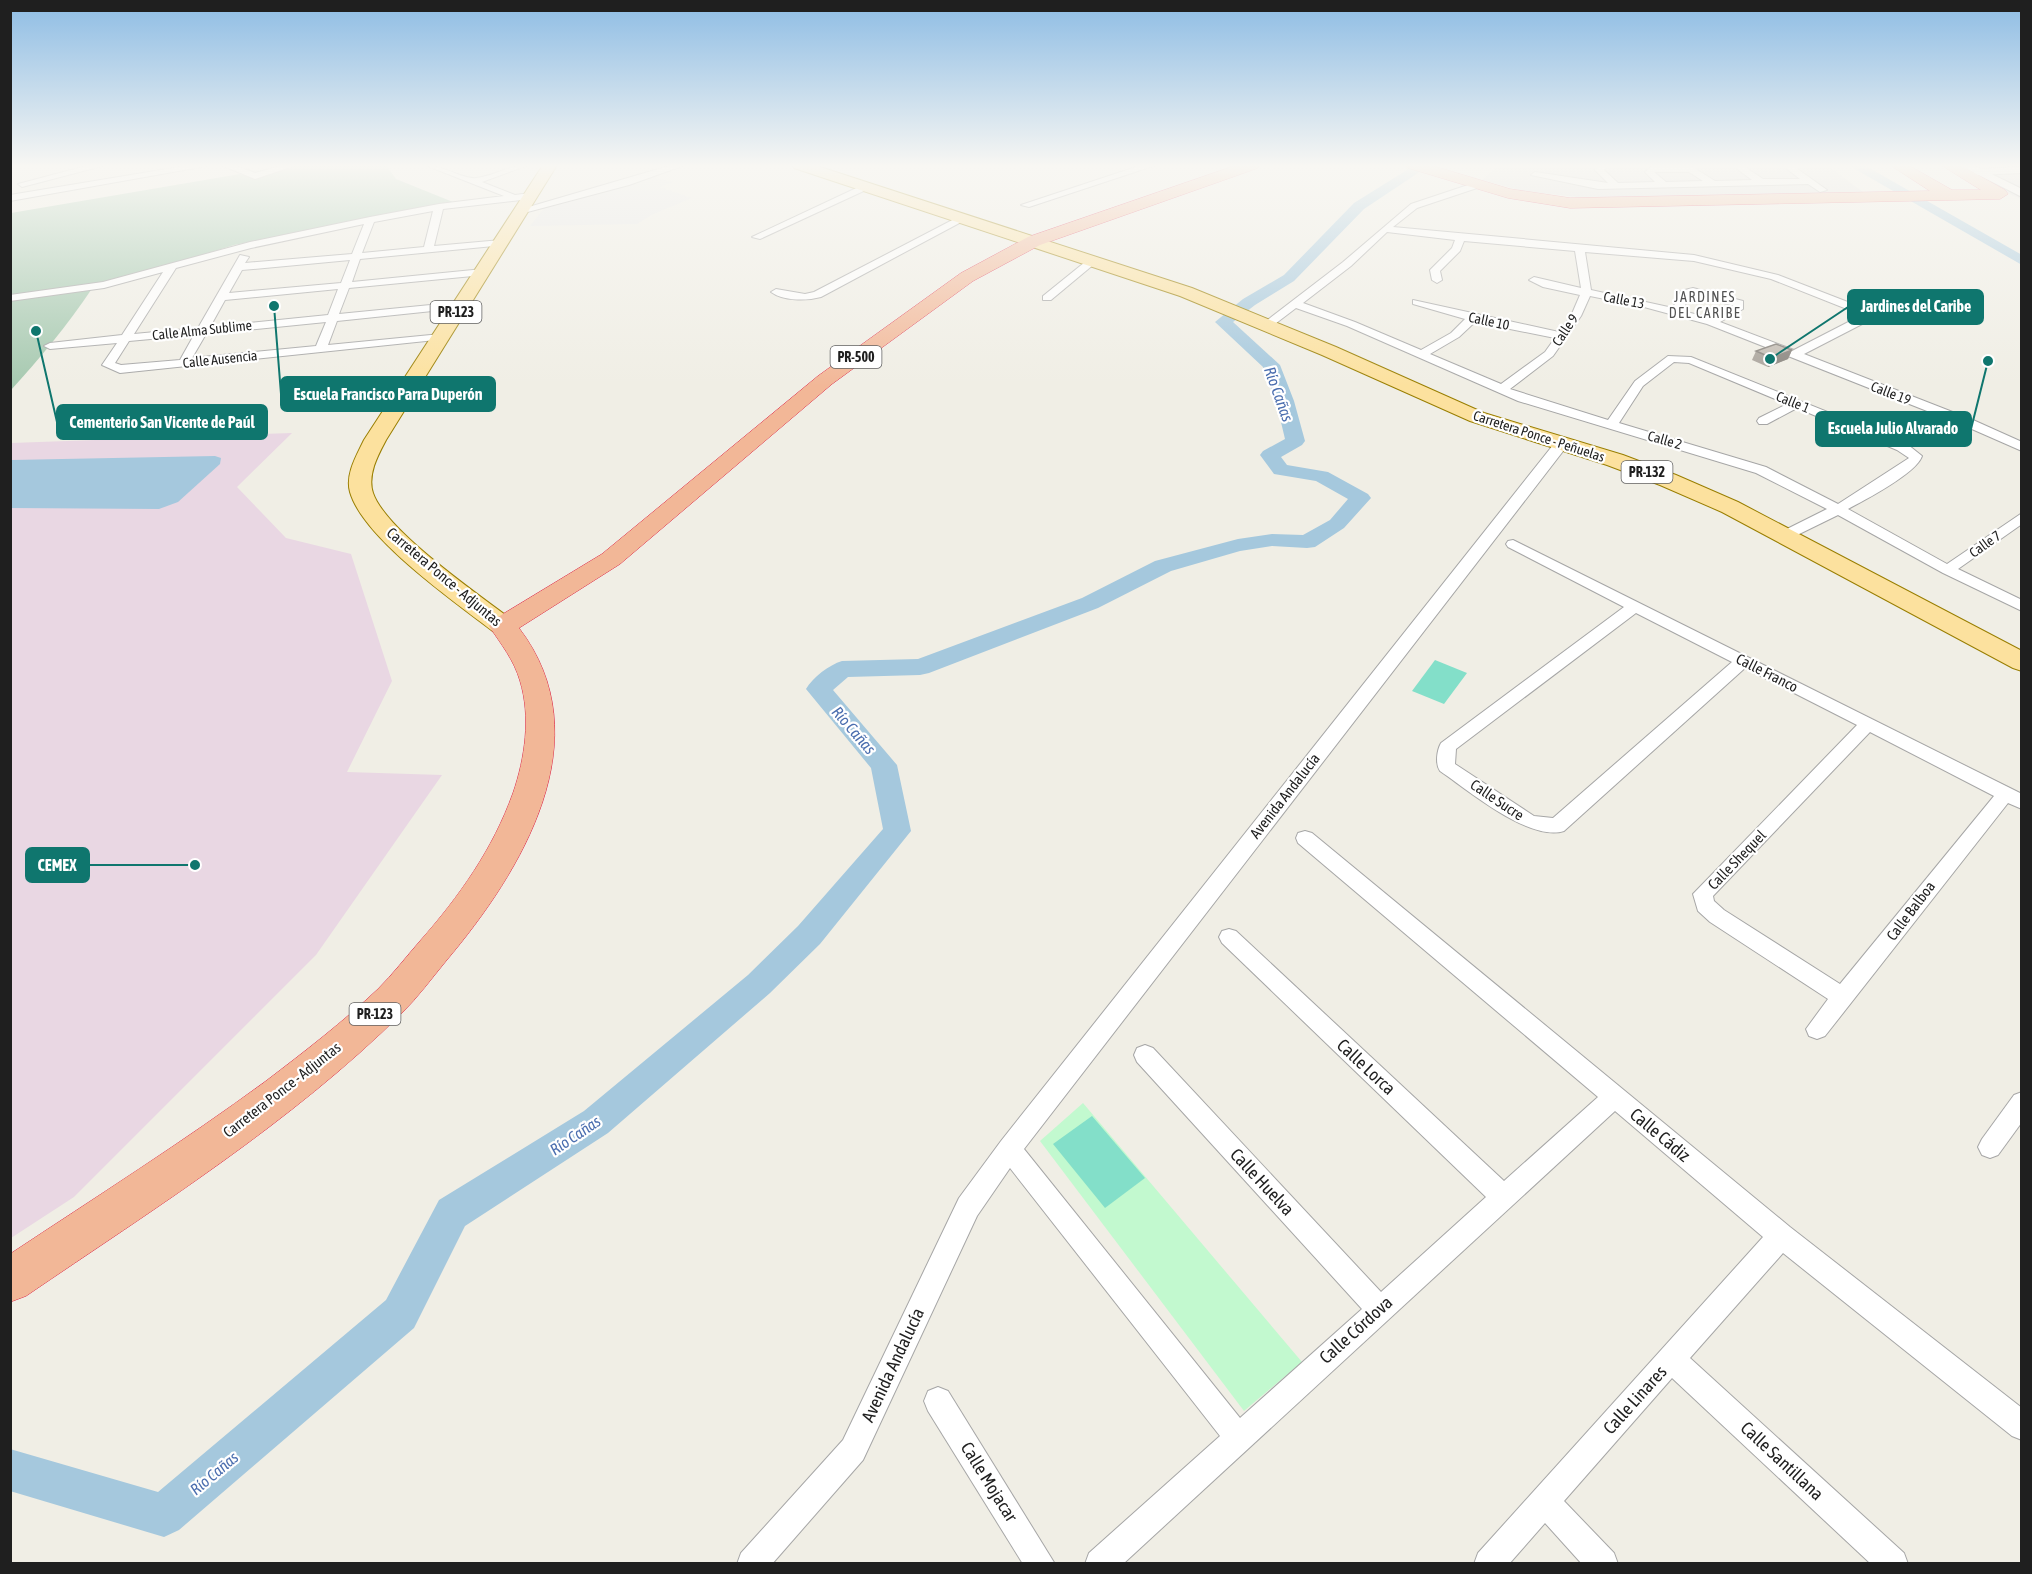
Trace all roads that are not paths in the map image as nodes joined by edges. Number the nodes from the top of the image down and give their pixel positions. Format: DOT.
graph roads {
  1 [pos="281,238"];
  2 [pos="363,238"];
  3 [pos="431,238"];
  4 [pos="503,238"];
  5 [pos="923,238"];
  6 [pos="1026,238"];
  7 [pos="1041,238"];
  8 [pos="1375,238"];
  9 [pos="1460,238"];
  10 [pos="1465,238"];
  11 [pos="1034,241"];
  12 [pos="501,243"];
  13 [pos="250,245"];
  14 [pos="1579,248"];
  15 [pos="428,249"];
  16 [pos="357,256"];
  17 [pos="1094,260"];
  18 [pos="240,267"];
  19 [pos="171,268"];
  20 [pos="483,272"];
  21 [pos="1437,280"];
  22 [pos="1534,280"];
  23 [pos="345,285"];
  24 [pos="777,292"];
  25 [pos="1586,293"];
  26 [pos="223,297"];
  27 [pos="10,298"];
  28 [pos="1047,298"];
  29 [pos="1417,302"];
  30 [pos="1296,304"];
  31 [pos="1893,304"];
  32 [pos="460,305"];
  33 [pos="1677,312"];
  34 [pos="1871,315"];
  35 [pos="333,317"];
  36 [pos="1473,318"];
  37 [pos="1711,322"];
  38 [pos="1262,323"];
  39 [pos="203,330"];
  40 [pos="1561,336"];
  41 [pos="441,337"];
  42 [pos="126,338"];
  43 [pos="50,345"];
  44 [pos="321,348"];
  45 [pos="1422,354"];
  46 [pos="1794,355"];
  47 [pos="184,363"];
  48 [pos="1501,390"];
  49 [pos="1796,404"];
  50 [pos="1763,421"];
  51 [pos="1612,424"];
  52 [pos="1562,443"];
  53 [pos="2022,447"];
  54 [pos="1841,510"];
  55 [pos="2022,517"];
  56 [pos="1784,536"];
  57 [pos="1513,544"];
  58 [pos="1948,570"];
  59 [pos="1635,606"];
  60 [pos="2022,606"];
  61 [pos="503,626"];
  62 [pos="1743,661"];
  63 [pos="2022,662"];
  64 [pos="1868,724"];
  65 [pos="2013,798"];
  66 [pos="1305,838"];
  67 [pos="1229,937"];
  68 [pos="1843,998"];
  69 [pos="1817,1029"];
  70 [pos="1145,1055"];
  71 [pos="1614,1097"];
  72 [pos="2020,1109"];
  73 [pos="1990,1147"];
  74 [pos="1009,1149"];
  75 [pos="1503,1197"];
  76 [pos="1781,1236"];
  77 [pos="10,1280"];
  78 [pos="1379,1309"];
  79 [pos="1671,1359"];
  80 [pos="938,1401"];
  81 [pos="2022,1426"];
  82 [pos="1238,1437"];
  83 [pos="1545,1501"];
  84 [pos="752,1563"];
  85 [pos="1040,1563"];
  86 [pos="1100,1563"];
  87 [pos="1489,1563"];
  88 [pos="1603,1563"];
  89 [pos="1893,1563"];
  1 -- 13 [label="street"];
  2 -- 16 [label="street"];
  3 -- 15 [label="street"];
  4 -- 12 [label="main road, PR-123"];
  5 -- 24 [label="street"];
  6 -- 11 [label="main road, PR-132"];
  7 -- 11 [label="highway, PR-500 / PR-500"];
  8 -- 30 [label="street"];
  9 -- 21 [label="street"];
  10 -- 14 [label="street"];
  11 -- 17 [label="main road, PR-132"];
  11 -- 61 [label="highway, PR-500 / PR-500"];
  12 -- 15 [label="street"];
  12 -- 20 [label="main road, PR-123"];
  13 -- 18 [label="street"];
  13 -- 19 [label="street"];
  14 -- 25 [label="street"];
  14 -- 34 [label="street"];
  15 -- 16 [label="street"];
  16 -- 18 [label="street"];
  16 -- 23 [label="street"];
  17 -- 28 [label="street"];
  17 -- 38 [label="main road, Carretera Ponce - Peñuelas / PR-132"];
  18 -- 26 [label="street"];
  19 -- 27 [label="street"];
  19 -- 42 [label="street"];
  20 -- 23 [label="street"];
  20 -- 32 [label="main road, PR-123"];
  22 -- 25 [label="street, Calle 13"];
  23 -- 26 [label="street"];
  23 -- 35 [label="street"];
  25 -- 33 [label="street, Calle 13"];
  25 -- 40 [label="street, Calle 9"];
  26 -- 39 [label="street"];
  29 -- 36 [label="street, Calle 10"];
  30 -- 38 [label="street"];
  30 -- 45 [label="street, Calle 2"];
  31 -- 34 [label="street"];
  32 -- 35 [label="street, Calle Alma Sublime"];
  32 -- 41 [label="main road, PR-123"];
  33 -- 37 [label="street, Calle 13"];
  33 -- 37 [label="street"];
  34 -- 46 [label="street"];
  35 -- 39 [label="street, Calle Alma Sublime"];
  35 -- 44 [label="street"];
  36 -- 40 [label="street, Calle 10"];
  36 -- 45 [label="street"];
  37 -- 46 [label="street, Calle 13"];
  38 -- 52 [label="main road, Carretera Ponce - Peñuelas / PR-132"];
  39 -- 42 [label="street, Calle Alma Sublime"];
  39 -- 47 [label="street"];
  40 -- 48 [label="street, Calle 9"];
  41 -- 44 [label="street, Calle Ausencia"];
  41 -- 61 [label="main road, Carretera Ponce - Adjuntas / PR-123"];
  42 -- 43 [label="street, Calle Alma Sublime"];
  42 -- 47 [label="street, Calle Ausencia"];
  44 -- 47 [label="street, Calle Ausencia"];
  45 -- 48 [label="street, Calle 2"];
  46 -- 53 [label="street, Calle 19"];
  48 -- 51 [label="street, Calle 2"];
  49 -- 50 [label="street"];
  49 -- 51 [label="street, Calle 1"];
  49 -- 54 [label="street, Calle 1"];
  51 -- 54 [label="street, Calle 2"];
  52 -- 56 [label="main road, Carretera Ponce - Peñuelas / PR-132"];
  52 -- 74 [label="street, Avenida Andalucía"];
  54 -- 56 [label="street, Calle 1"];
  54 -- 58 [label="street, Calle 2"];
  55 -- 58 [label="street, Calle 7"];
  56 -- 63 [label="main road, Carretera Ponce - Peñuelas / PR-132"];
  57 -- 59 [label="street, Calle Franco"];
  58 -- 60 [label="street, Calle 2"];
  59 -- 62 [label="street, Calle Franco"];
  59 -- 62 [label="street, Calle Sucre"];
  61 -- 77 [label="highway, Carretera Ponce - Adjuntas / PR-123"];
  62 -- 64 [label="street, Calle Franco"];
  64 -- 65 [label="street, Calle Franco"];
  64 -- 68 [label="street, Calle Shequel"];
  65 -- 68 [label="street, Calle Balboa"];
  66 -- 71 [label="street, Calle Cádiz"];
  67 -- 75 [label="street, Calle Lorca"];
  68 -- 69 [label="street, Calle Balboa"];
  70 -- 78 [label="street, Calle Huelva"];
  71 -- 75 [label="street, Calle Córdova"];
  71 -- 76 [label="street, Calle Cádiz"];
  72 -- 73 [label="street"];
  74 -- 82 [label="street"];
  74 -- 84 [label="street, Avenida Andalucía"];
  75 -- 78 [label="street, Calle Córdova"];
  76 -- 79 [label="street, Calle Linares"];
  76 -- 81 [label="street, Calle Cádiz"];
  78 -- 82 [label="street, Calle Córdova"];
  79 -- 83 [label="street, Calle Linares"];
  79 -- 89 [label="street, Calle Santillana"];
  80 -- 85 [label="street, Calle Mojacar"];
  82 -- 86 [label="street, Calle Córdova"];
  83 -- 87 [label="street, Calle Linares"];
  83 -- 88 [label="street"];
}
